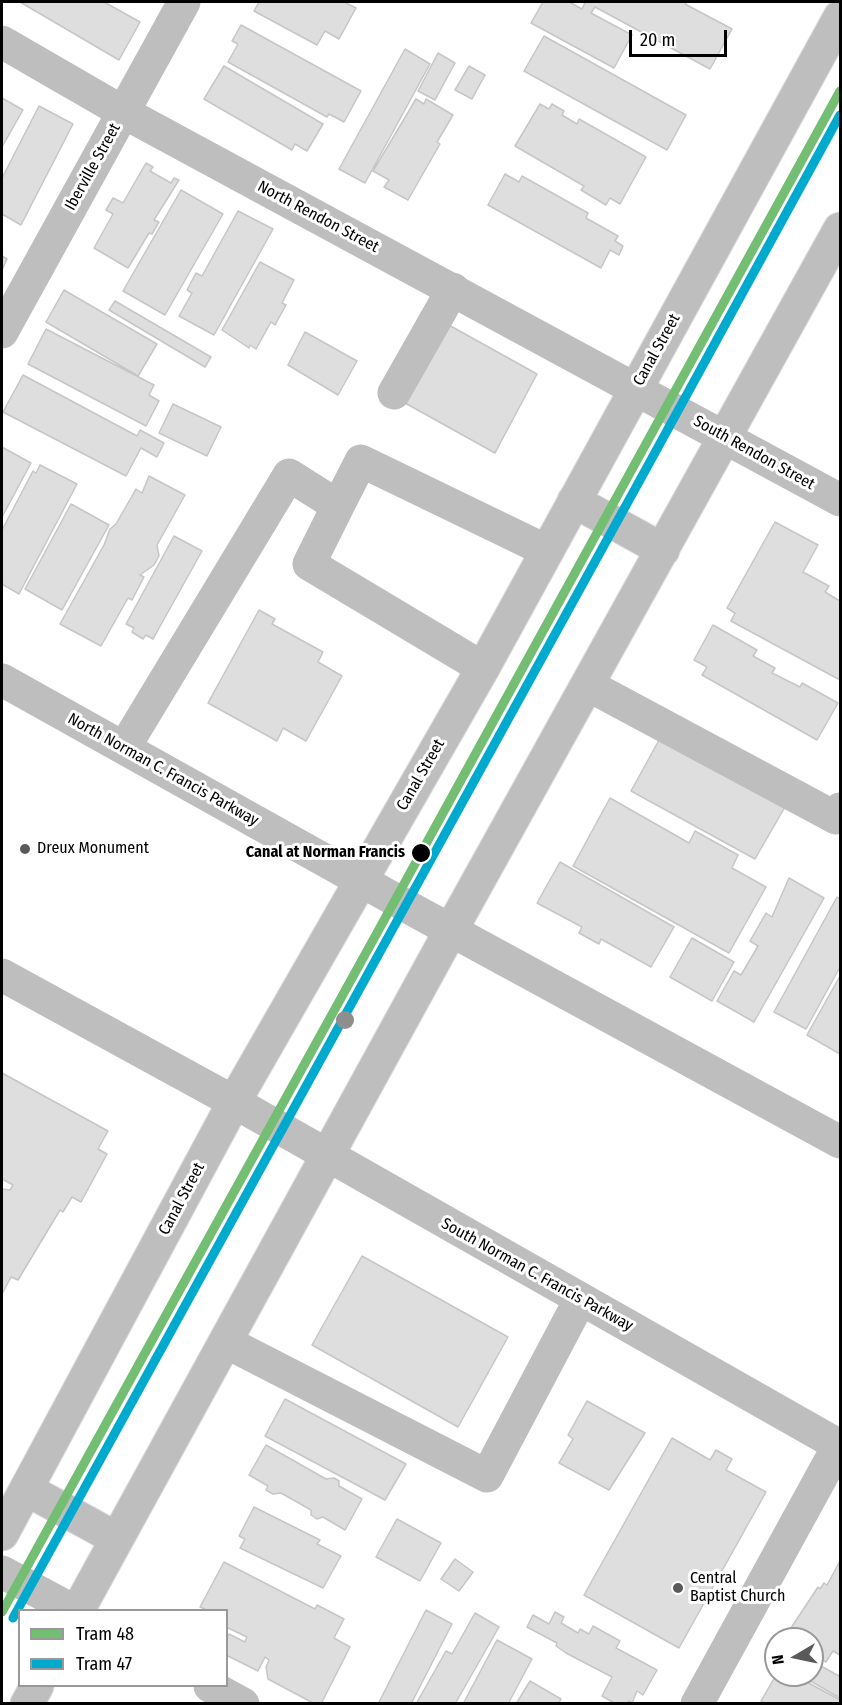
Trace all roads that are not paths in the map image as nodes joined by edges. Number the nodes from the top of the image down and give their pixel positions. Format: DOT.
graph roads {
  1 [pos="184,2"];
  2 [pos="840,17"];
  3 [pos="2,42"];
  4 [pos="123,112"];
  5 [pos="840,229"];
  6 [pos="453,289"];
  7 [pos="2,332"];
  8 [pos="636,388"];
  9 [pos="394,393"];
  10 [pos="726,437"];
  11 [pos="840,500"];
  12 [pos="574,501"];
  13 [pos="338,506"];
  14 [pos="663,550"];
  15 [pos="547,551"];
  16 [pos="483,668"];
  17 [pos="593,676"];
  18 [pos="2,681"];
  19 [pos="124,748"];
  20 [pos="806,781"];
  21 [pos="838,813"];
  22 [pos="361,880"];
  23 [pos="451,930"];
  24 [pos="2,975"];
  25 [pos="234,1102"];
  26 [pos="840,1143"];
  27 [pos="327,1157"];
  28 [pos="580,1300"];
  29 [pos="226,1342"];
  30 [pos="840,1445"];
  31 [pos="26,1489"];
  32 [pos="2,1534"];
  33 [pos="117,1539"];
  34 [pos="2,1572"];
  35 [pos="68,1609"];
  36 [pos="79,1609"];
  37 [pos="36,1687"];
  38 [pos="212,1687"];
  39 [pos="27,1704"];
  40 [pos="243,1704"];
  41 [pos="697,1704"];
  1 -- 4 [label="street, Iberville Street"];
  2 -- 8 [label="street, Canal Street"];
  3 -- 4 [label="street, North Rendon Street"];
  4 -- 6 [label="street, North Rendon Street"];
  4 -- 7 [label="street, Iberville Street"];
  5 -- 10 [label="street"];
  6 -- 8 [label="street, North Rendon Street"];
  6 -- 9 [label="street"];
  8 -- 10 [label="street, South Rendon Street"];
  8 -- 12 [label="street, Canal Street"];
  10 -- 11 [label="street, South Rendon Street"];
  10 -- 14 [label="street"];
  12 -- 14 [label="street"];
  12 -- 15 [label="street, Canal Street"];
  13 -- 15 [label="street"];
  13 -- 16 [label="street"];
  13 -- 19 [label="street"];
  14 -- 17 [label="street"];
  15 -- 16 [label="street, Canal Street"];
  16 -- 22 [label="street, Canal Street"];
  17 -- 20 [label="street"];
  17 -- 21 [label="street"];
  17 -- 23 [label="street"];
  18 -- 19 [label="street, North Norman C. Francis Parkway"];
  19 -- 22 [label="street, North Norman C. Francis Parkway"];
  22 -- 23 [label="street, North Norman C. Francis Parkway"];
  22 -- 25 [label="street, Canal Street"];
  23 -- 26 [label="street"];
  23 -- 27 [label="street"];
  24 -- 25 [label="street"];
  25 -- 27 [label="street, South Norman C. Francis Parkway"];
  25 -- 31 [label="street, Canal Street"];
  27 -- 28 [label="street, South Norman C. Francis Parkway"];
  27 -- 29 [label="street"];
  28 -- 29 [label="street"];
  28 -- 30 [label="street, South Norman C. Francis Parkway"];
  29 -- 33 [label="street"];
  30 -- 41 [label="street"];
  31 -- 32 [label="street, Canal Street"];
  31 -- 33 [label="street"];
  33 -- 36 [label="street"];
  34 -- 35 [label="street"];
  37 -- 39 [label="street"];
  38 -- 40 [label="street"];
}
